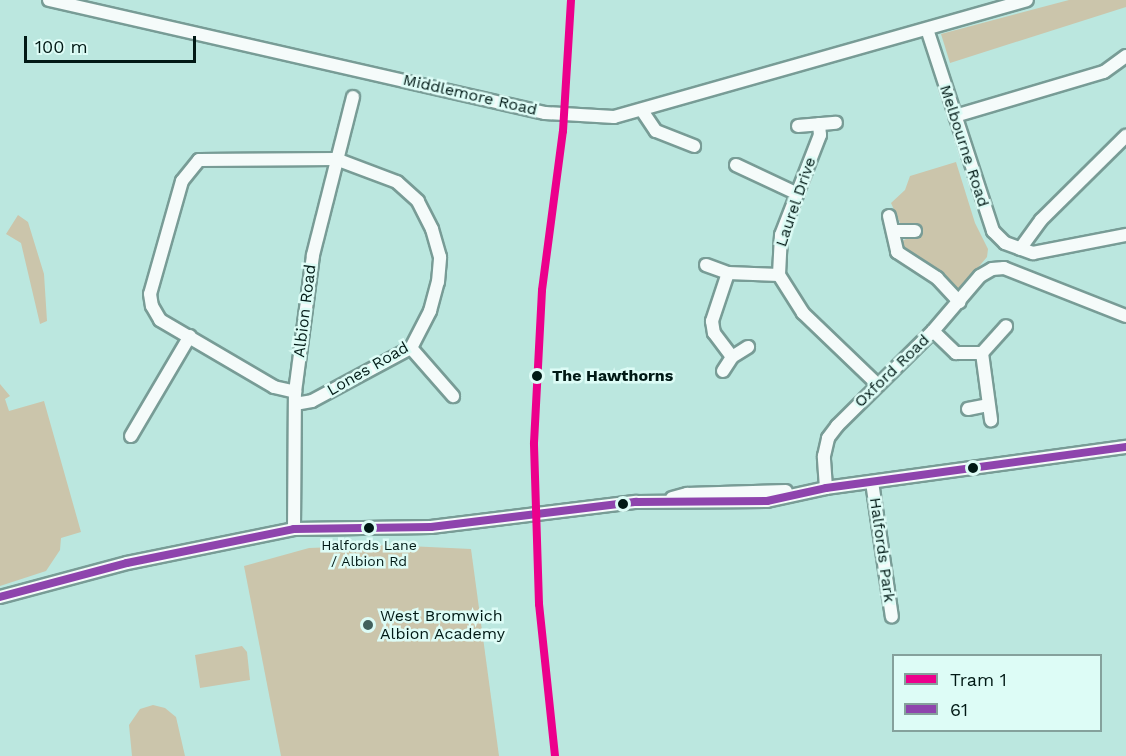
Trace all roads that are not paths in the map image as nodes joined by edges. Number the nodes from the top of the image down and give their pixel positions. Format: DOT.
graph roads {
  1 [pos="49,0"];
  2 [pos="1027,0"];
  3 [pos="927,28"];
  4 [pos="1126,56"];
  5 [pos="353,97"];
  6 [pos="643,112"];
  7 [pos="955,116"];
  8 [pos="836,123"];
  9 [pos="819,124"];
  10 [pos="798,126"];
  11 [pos="1126,136"];
  12 [pos="694,146"];
  13 [pos="336,159"];
  14 [pos="736,165"];
  15 [pos="798,194"];
  16 [pos="889,216"];
  17 [pos="894,231"];
  18 [pos="915,231"];
  19 [pos="1126,235"];
  20 [pos="1020,249"];
  21 [pos="706,265"];
  22 [pos="728,273"];
  23 [pos="779,275"];
  24 [pos="959,302"];
  25 [pos="1126,316"];
  26 [pos="1006,326"];
  27 [pos="933,332"];
  28 [pos="190,336"];
  29 [pos="411,348"];
  30 [pos="748,348"];
  31 [pos="982,353"];
  32 [pos="732,357"];
  33 [pos="723,371"];
  34 [pos="878,385"];
  35 [pos="453,396"];
  36 [pos="295,398"];
  37 [pos="988,405"];
  38 [pos="968,409"];
  39 [pos="991,420"];
  40 [pos="131,436"];
  41 [pos="1126,447"];
  42 [pos="872,482"];
  43 [pos="826,488"];
  44 [pos="294,530"];
  45 [pos="0,597"];
  46 [pos="892,617"];
  1 -- 6 [label="street, Middlemore Road"];
  2 -- 3 [label="street, Middlemore Road"];
  3 -- 6 [label="street, Middlemore Road"];
  3 -- 7 [label="street, Melbourne Road"];
  4 -- 7 [label="street"];
  5 -- 13 [label="street, Albion Road"];
  6 -- 12 [label="street"];
  7 -- 20 [label="street, Melbourne Road"];
  8 -- 9 [label="street"];
  9 -- 10 [label="street"];
  9 -- 15 [label="street, Laurel Drive"];
  11 -- 20 [label="street"];
  13 -- 28 [label="street, Lones Road"];
  13 -- 29 [label="street, Lones Road"];
  13 -- 36 [label="street, Albion Road"];
  14 -- 15 [label="street"];
  15 -- 23 [label="street, Laurel Drive"];
  16 -- 17 [label="street"];
  17 -- 18 [label="street"];
  17 -- 24 [label="street"];
  19 -- 20 [label="street"];
  21 -- 22 [label="street"];
  22 -- 23 [label="street"];
  22 -- 32 [label="street"];
  23 -- 34 [label="street"];
  24 -- 25 [label="street, Oxford Road"];
  24 -- 27 [label="street, Oxford Road"];
  26 -- 31 [label="street"];
  27 -- 31 [label="street"];
  27 -- 34 [label="street, Oxford Road"];
  28 -- 36 [label="street, Lones Road"];
  28 -- 40 [label="street"];
  29 -- 35 [label="street"];
  29 -- 36 [label="street, Lones Road"];
  30 -- 32 [label="street"];
  31 -- 37 [label="street"];
  32 -- 33 [label="street"];
  34 -- 43 [label="street, Oxford Road"];
  36 -- 44 [label="street, Albion Road"];
  37 -- 38 [label="street"];
  37 -- 39 [label="street"];
  41 -- 42 [label="street"];
  42 -- 43 [label="street"];
  42 -- 46 [label="street, Halfords Park"];
  43 -- 44 [label="street"];
  44 -- 45 [label="street"];
}
